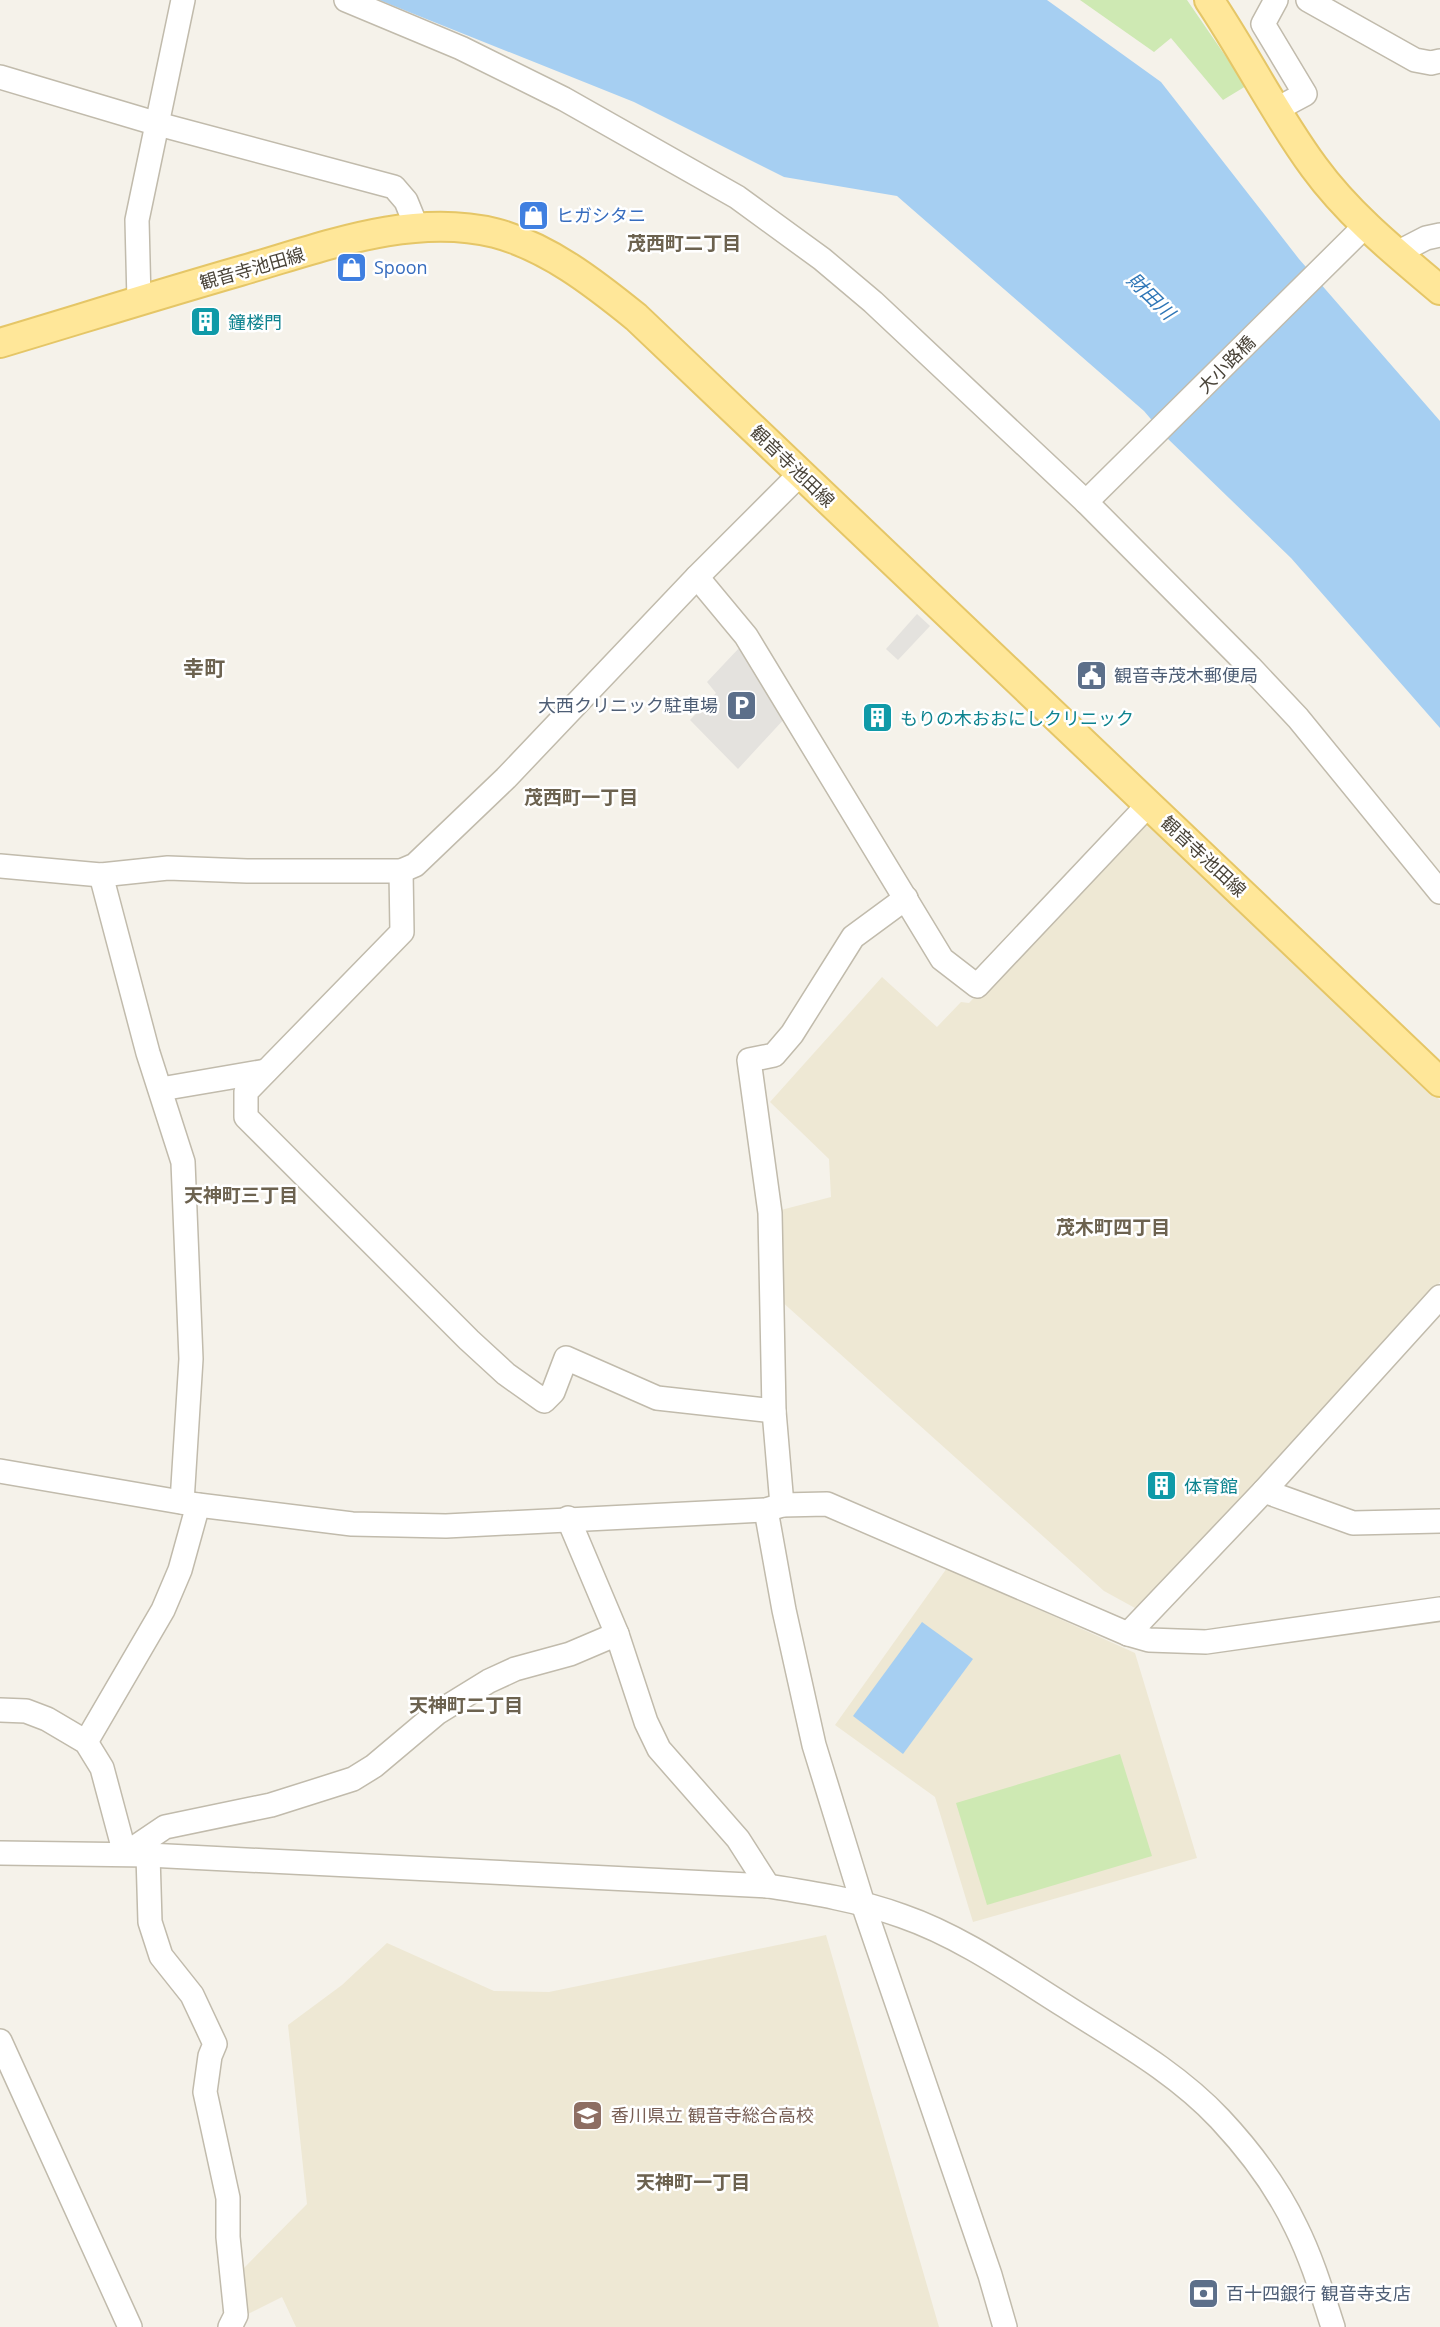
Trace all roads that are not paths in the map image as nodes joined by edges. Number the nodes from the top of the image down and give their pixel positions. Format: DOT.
graph roads {
  1 [pos="183,0"];
  2 [pos="346,0"];
  3 [pos="1209,0"];
  4 [pos="1276,0"];
  5 [pos="1308,0"];
  6 [pos="1440,61"];
  7 [pos="0,77"];
  8 [pos="1275,110"];
  9 [pos="158,124"];
  10 [pos="1365,226"];
  11 [pos="417,228"];
  12 [pos="1440,234"];
  13 [pos="1397,253"];
  14 [pos="1440,290"];
  15 [pos="139,301"];
  16 [pos="0,343"];
  17 [pos="801,473"];
  18 [pos="1086,502"];
  19 [pos="697,577"];
  20 [pos="1149,804"];
  21 [pos="1,863"];
  22 [pos="401,871"];
  23 [pos="101,875"];
  24 [pos="1440,892"];
  25 [pos="906,898"];
  26 [pos="266,1071"];
  27 [pos="1440,1082"];
  28 [pos="161,1089"];
  29 [pos="1440,1297"];
  30 [pos="774,1411"];
  31 [pos="0,1471"];
  32 [pos="1264,1491"];
  33 [pos="190,1504"];
  34 [pos="774,1507"];
  35 [pos="568,1518"];
  36 [pos="1440,1521"];
  37 [pos="1440,1609"];
  38 [pos="617,1634"];
  39 [pos="1128,1634"];
  40 [pos="0,1710"];
  41 [pos="86,1742"];
  42 [pos="0,1853"];
  43 [pos="136,1854"];
  44 [pos="768,1886"];
  45 [pos="863,1904"];
  46 [pos="0,2041"];
  47 [pos="130,2327"];
  48 [pos="230,2327"];
  49 [pos="1005,2327"];
  50 [pos="1333,2327"];
  1 -- 9 [label="street"];
  2 -- 18 [label="street"];
  3 -- 8 [label="main road"];
  4 -- 8 [label="street"];
  5 -- 6 [label="street"];
  7 -- 9 [label="street"];
  8 -- 10 [label="main road"];
  9 -- 11 [label="street"];
  9 -- 15 [label="street"];
  10 -- 13 [label="main road"];
  10 -- 18 [label="street, 大小路橋"];
  11 -- 15 [label="main road, 観音寺池田線"];
  11 -- 17 [label="main road, 観音寺池田線"];
  12 -- 13 [label="street"];
  13 -- 14 [label="main road"];
  15 -- 16 [label="main road, 観音寺池田線"];
  17 -- 19 [label="street"];
  17 -- 20 [label="main road, 観音寺池田線"];
  18 -- 24 [label="street"];
  19 -- 22 [label="street"];
  19 -- 25 [label="street"];
  20 -- 25 [label="street"];
  20 -- 27 [label="main road, 観音寺池田線"];
  21 -- 23 [label="street"];
  22 -- 23 [label="street"];
  22 -- 26 [label="street"];
  23 -- 28 [label="street"];
  25 -- 30 [label="street"];
  26 -- 28 [label="street"];
  26 -- 30 [label="street"];
  28 -- 33 [label="street"];
  29 -- 32 [label="street"];
  30 -- 34 [label="street"];
  31 -- 33 [label="street"];
  32 -- 36 [label="street"];
  32 -- 39 [label="street"];
  33 -- 35 [label="street"];
  33 -- 41 [label="street"];
  34 -- 35 [label="street"];
  34 -- 39 [label="street"];
  34 -- 45 [label="street"];
  35 -- 38 [label="street"];
  37 -- 39 [label="street"];
  38 -- 43 [label="street"];
  38 -- 44 [label="street"];
  40 -- 41 [label="street"];
  41 -- 43 [label="street"];
  42 -- 43 [label="street"];
  43 -- 44 [label="street"];
  43 -- 48 [label="street"];
  44 -- 45 [label="street"];
  45 -- 49 [label="street"];
  45 -- 50 [label="street"];
  46 -- 47 [label="street"];
}
